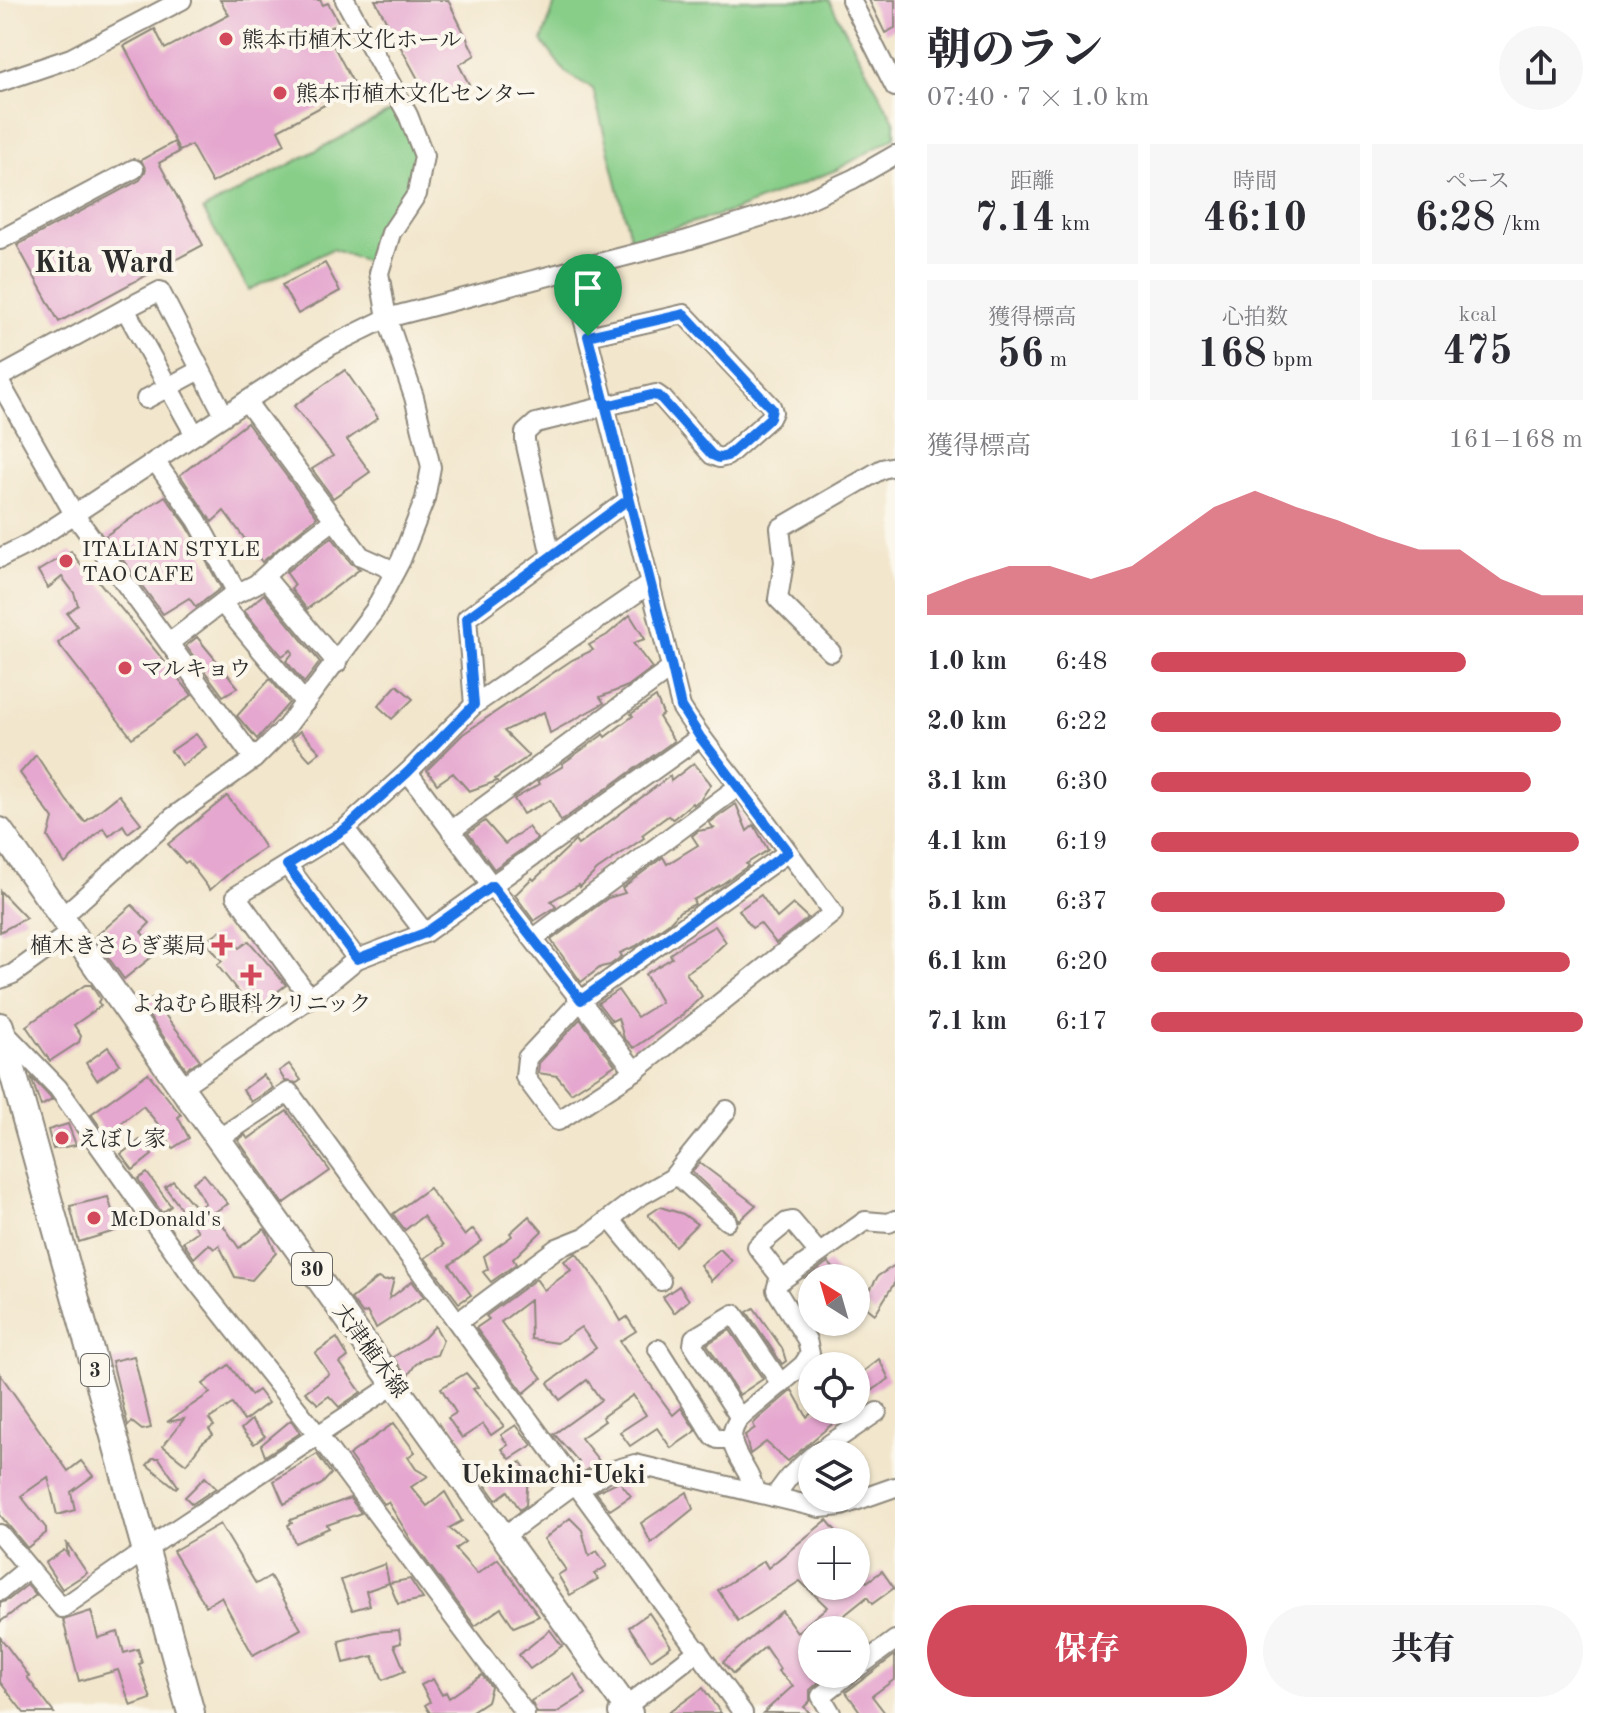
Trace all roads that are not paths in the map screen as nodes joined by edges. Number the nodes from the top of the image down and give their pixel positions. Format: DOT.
graph roads {
  1 [pos="182,0"];
  2 [pos="345,0"];
  3 [pos="851,0"];
  4 [pos="0,82"];
  5 [pos="895,87"];
  6 [pos="895,155"];
  7 [pos="134,169"];
  8 [pos="0,240"];
  9 [pos="571,270"];
  10 [pos="125,309"];
  11 [pos="387,318"];
  12 [pos="588,336"];
  13 [pos="200,370"];
  14 [pos="0,380"];
  15 [pos="168,388"];
  16 [pos="146,399"];
  17 [pos="246,401"];
  18 [pos="606,406"];
  19 [pos="224,415"];
  20 [pos="195,435"];
  21 [pos="155,461"];
  22 [pos="895,466"];
  23 [pos="629,499"];
  24 [pos="74,514"];
  25 [pos="334,520"];
  26 [pos="551,556"];
  27 [pos="0,558"];
  28 [pos="395,571"];
  29 [pos="265,577"];
  30 [pos="651,583"];
  31 [pos="229,598"];
  32 [pos="169,643"];
  33 [pos="831,652"];
  34 [pos="337,663"];
  35 [pos="672,668"];
  36 [pos="305,703"];
  37 [pos="474,705"];
  38 [pos="700,737"];
  39 [pos="254,759"];
  40 [pos="408,772"];
  41 [pos="739,786"];
  42 [pos="345,829"];
  43 [pos="452,830"];
  44 [pos="0,831"];
  45 [pos="788,852"];
  46 [pos="287,865"];
  47 [pos="492,886"];
  48 [pos="66,925"];
  49 [pos="425,933"];
  50 [pos="534,938"];
  51 [pos="357,959"];
  52 [pos="0,979"];
  53 [pos="310,998"];
  54 [pos="581,1000"];
  55 [pos="1,1028"];
  56 [pos="635,1071"];
  57 [pos="181,1087"];
  58 [pos="727,1110"];
  59 [pos="218,1139"];
  60 [pos="677,1175"];
  61 [pos="610,1219"];
  62 [pos="895,1220"];
  63 [pos="727,1221"];
  64 [pos="819,1253"];
  65 [pos="782,1279"];
  66 [pos="661,1281"];
  67 [pos="458,1322"];
  68 [pos="658,1349"];
  69 [pos="395,1384"];
  70 [pos="781,1384"];
  71 [pos="877,1412"];
  72 [pos="740,1418"];
  73 [pos="317,1434"];
  74 [pos="732,1439"];
  75 [pos="836,1440"];
  76 [pos="798,1469"];
  77 [pos="578,1485"];
  78 [pos="895,1487"];
  79 [pos="755,1492"];
  80 [pos="774,1497"];
  81 [pos="0,1534"];
  82 [pos="504,1536"];
  83 [pos="145,1552"];
  84 [pos="27,1569"];
  85 [pos="0,1591"];
  86 [pos="895,1640"];
  87 [pos="699,1650"];
  88 [pos="870,1659"];
  89 [pos="831,1688"];
  90 [pos="625,1711"];
  91 [pos="191,1713"];
  92 [pos="525,1713"];
  93 [pos="743,1713"];
  94 [pos="831,1713"];
  1 -- 4 [label="street"];
  2 -- 11 [label="street"];
  3 -- 5 [label="street"];
  6 -- 9 [label="street"];
  7 -- 8 [label="street"];
  9 -- 11 [label="street"];
  9 -- 12 [label="street"];
  10 -- 13 [label="street"];
  10 -- 14 [label="street"];
  10 -- 15 [label="street"];
  11 -- 17 [label="street"];
  11 -- 28 [label="street"];
  12 -- 18 [label="street"];
  12 -- 18 [label="street"];
  13 -- 15 [label="street"];
  13 -- 19 [label="street"];
  14 -- 24 [label="street"];
  15 -- 16 [label="street"];
  15 -- 20 [label="street"];
  17 -- 19 [label="street"];
  17 -- 25 [label="street"];
  18 -- 23 [label="street"];
  18 -- 26 [label="street"];
  19 -- 20 [label="street"];
  20 -- 21 [label="street"];
  21 -- 24 [label="street"];
  21 -- 31 [label="street"];
  22 -- 33 [label="street"];
  23 -- 26 [label="street"];
  23 -- 30 [label="street"];
  24 -- 27 [label="street"];
  24 -- 32 [label="street"];
  25 -- 28 [label="street"];
  25 -- 29 [label="street"];
  26 -- 37 [label="street"];
  28 -- 34 [label="street"];
  29 -- 31 [label="street"];
  29 -- 34 [label="street"];
  30 -- 35 [label="street"];
  30 -- 37 [label="street"];
  31 -- 32 [label="street"];
  31 -- 36 [label="street"];
  32 -- 39 [label="street"];
  34 -- 36 [label="street"];
  35 -- 38 [label="street"];
  35 -- 43 [label="street"];
  36 -- 39 [label="street"];
  37 -- 40 [label="street"];
  38 -- 41 [label="street"];
  38 -- 47 [label="street"];
  39 -- 48 [label="street"];
  40 -- 42 [label="street"];
  40 -- 43 [label="street"];
  41 -- 45 [label="street"];
  41 -- 50 [label="street"];
  42 -- 46 [label="street"];
  42 -- 49 [label="street"];
  43 -- 47 [label="street"];
  44 -- 48 [label="main road, 大津植木線 / 30"];
  45 -- 54 [label="street"];
  45 -- 56 [label="street"];
  46 -- 51 [label="street"];
  46 -- 53 [label="street"];
  47 -- 49 [label="street"];
  47 -- 50 [label="street"];
  48 -- 52 [label="street"];
  48 -- 57 [label="main road, 大津植木線 / 30"];
  49 -- 51 [label="street"];
  50 -- 54 [label="street"];
  51 -- 53 [label="street"];
  53 -- 57 [label="street"];
  54 -- 56 [label="street"];
  54 -- 56 [label="street"];
  55 -- 73 [label="street"];
  55 -- 83 [label="highway, 3"];
  57 -- 59 [label="main road, 大津植木線 / 30"];
  58 -- 60 [label="street"];
  59 -- 67 [label="street"];
  59 -- 69 [label="main road, 大津植木線 / 30"];
  60 -- 61 [label="street"];
  60 -- 63 [label="street"];
  61 -- 66 [label="street"];
  61 -- 67 [label="street"];
  62 -- 64 [label="street"];
  64 -- 65 [label="street"];
  64 -- 65 [label="street"];
  65 -- 70 [label="street"];
  67 -- 77 [label="street"];
  68 -- 74 [label="street"];
  69 -- 73 [label="street"];
  69 -- 82 [label="main road, 大津植木線 / 30"];
  70 -- 72 [label="street"];
  70 -- 72 [label="street"];
  71 -- 75 [label="street"];
  72 -- 74 [label="street"];
  73 -- 83 [label="street"];
  73 -- 92 [label="street"];
  74 -- 79 [label="street"];
  76 -- 80 [label="street"];
  77 -- 79 [label="street"];
  77 -- 82 [label="street"];
  77 -- 87 [label="street"];
  78 -- 80 [label="street"];
  79 -- 80 [label="street"];
  81 -- 84 [label="street"];
  82 -- 90 [label="main road, 大津植木線 / 30"];
  83 -- 84 [label="street"];
  83 -- 91 [label="highway, 3"];
  84 -- 85 [label="street"];
  86 -- 88 [label="street"];
  87 -- 90 [label="street"];
  87 -- 93 [label="street"];
  89 -- 94 [label="street"];
}
